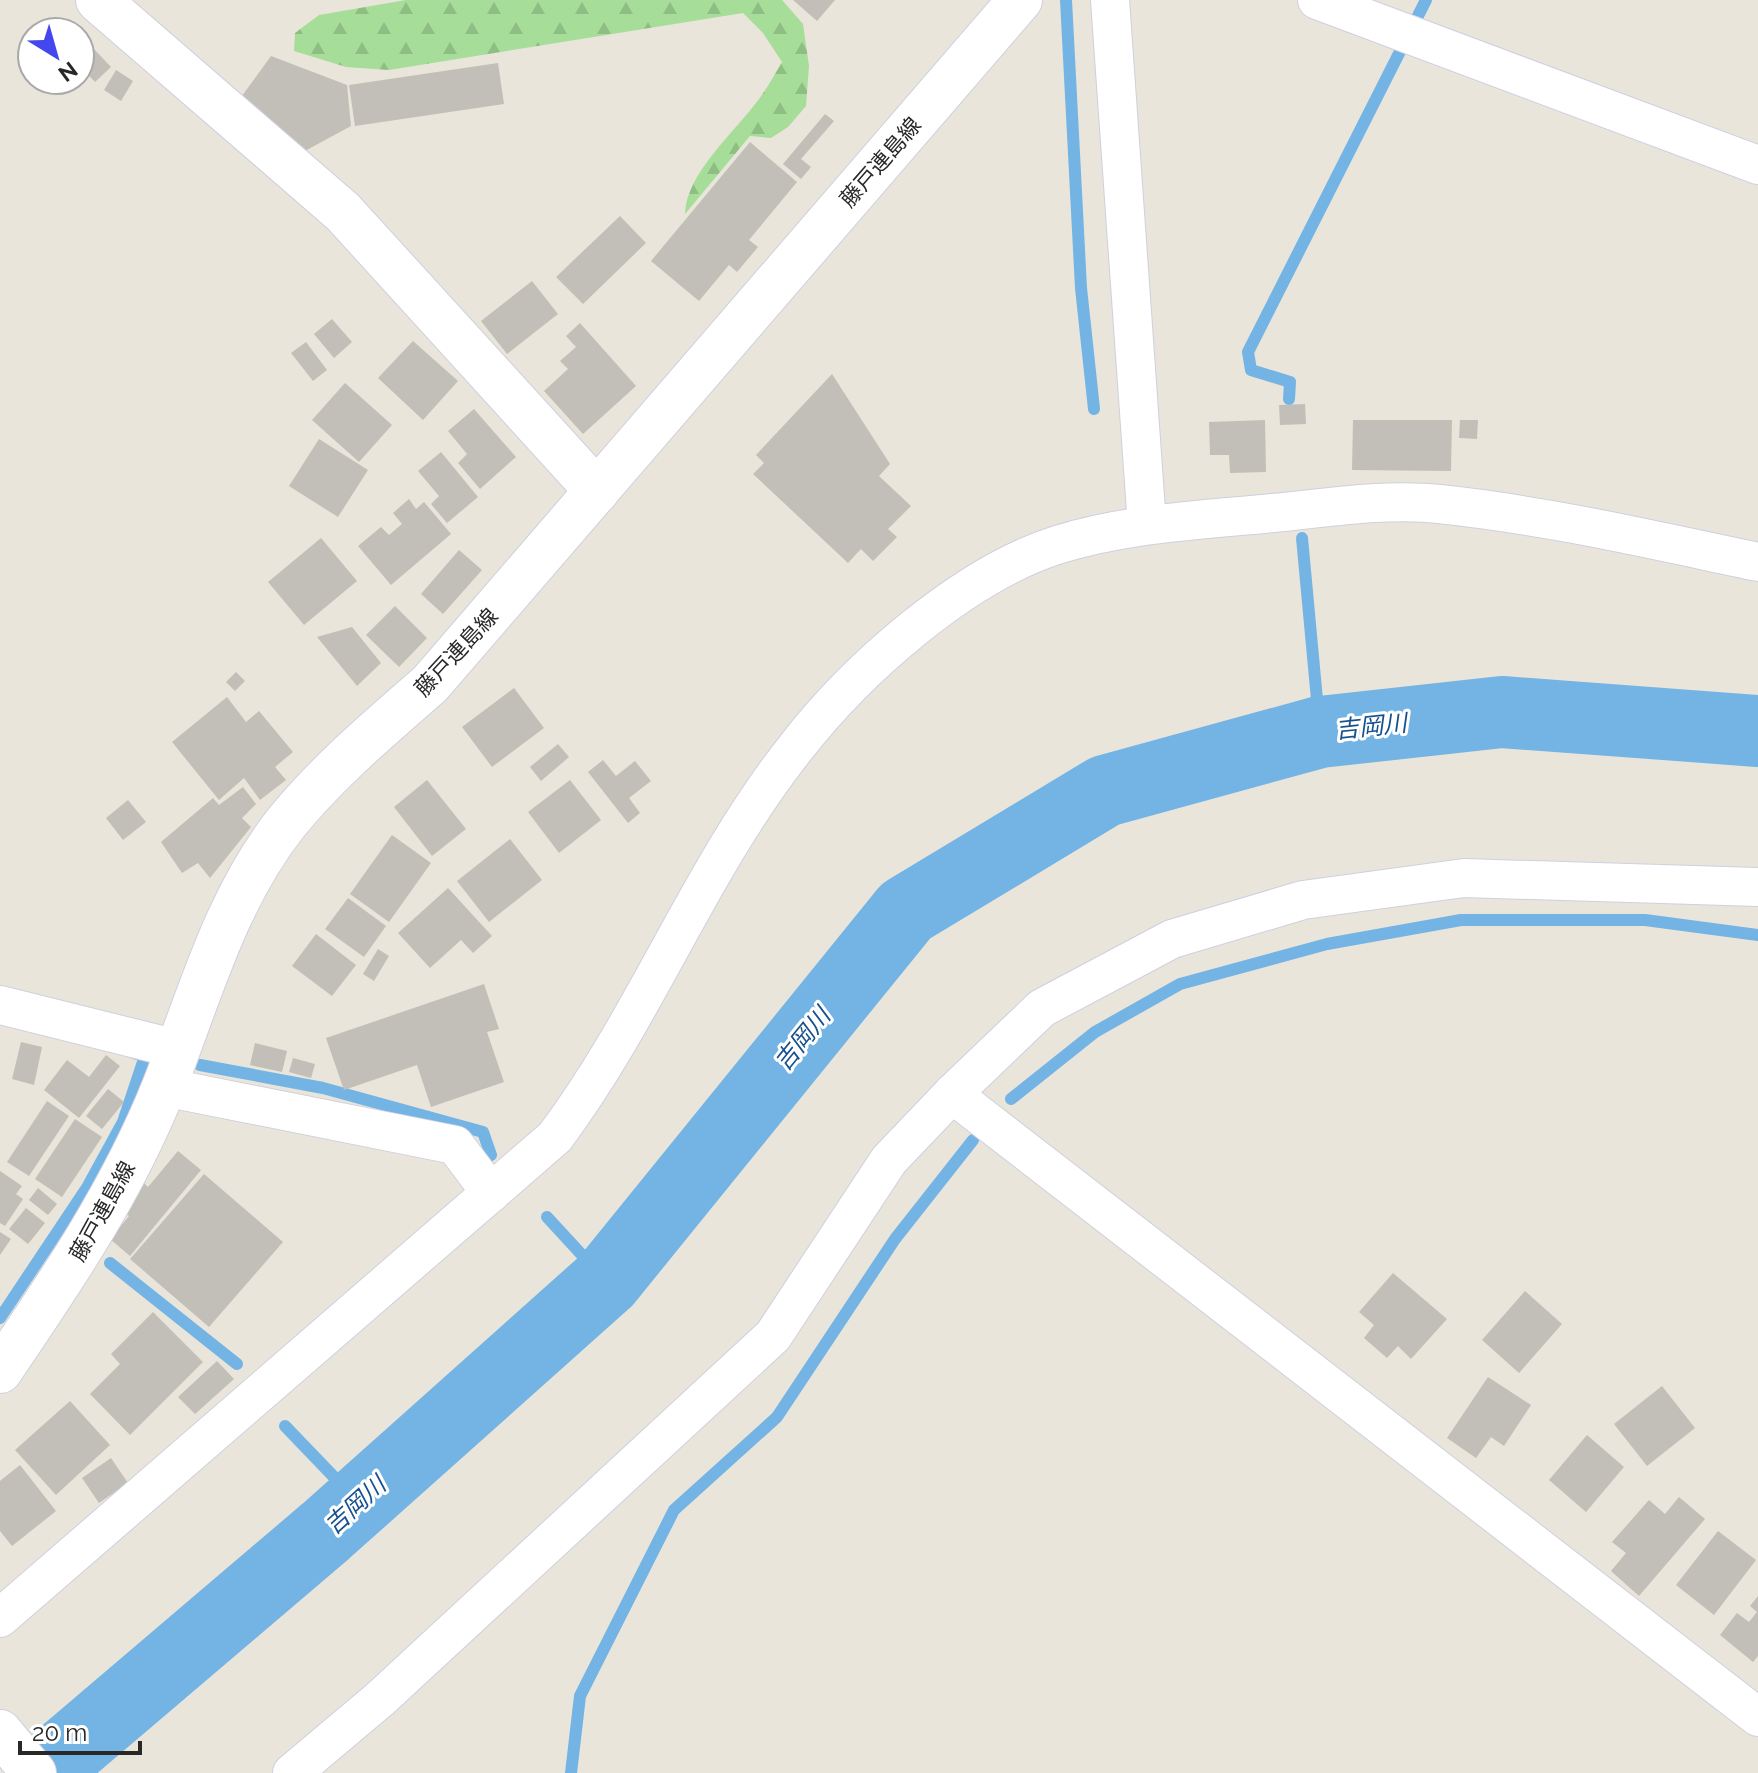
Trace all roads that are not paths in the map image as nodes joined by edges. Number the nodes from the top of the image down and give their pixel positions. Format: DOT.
graph roads {
  1 [pos="98,0"];
  2 [pos="1020,0"];
  3 [pos="1110,0"];
  4 [pos="1317,0"];
  5 [pos="1758,165"];
  6 [pos="597,491"];
  7 [pos="1147,525"];
  8 [pos="1758,562"];
  9 [pos="1758,887"];
  10 [pos="0,1005"];
  11 [pos="170,1068"];
  12 [pos="952,1094"];
  13 [pos="491,1193"];
  14 [pos="0,1371"];
  15 [pos="0,1618"];
  16 [pos="1758,1717"];
  17 [pos="0,1732"];
  18 [pos="34,1773"];
  19 [pos="292,1773"];
  1 -- 6 [label="main road"];
  2 -- 6 [label="main road, 藤戸連島線"];
  3 -- 7 [label="street"];
  4 -- 5 [label="street"];
  6 -- 11 [label="main road, 藤戸連島線"];
  7 -- 8 [label="street"];
  7 -- 13 [label="street"];
  9 -- 12 [label="street"];
  10 -- 11 [label="street"];
  11 -- 13 [label="street"];
  11 -- 14 [label="main road, 藤戸連島線"];
  12 -- 16 [label="street"];
  12 -- 19 [label="street"];
  13 -- 15 [label="street"];
  17 -- 18 [label="main road"];
}
